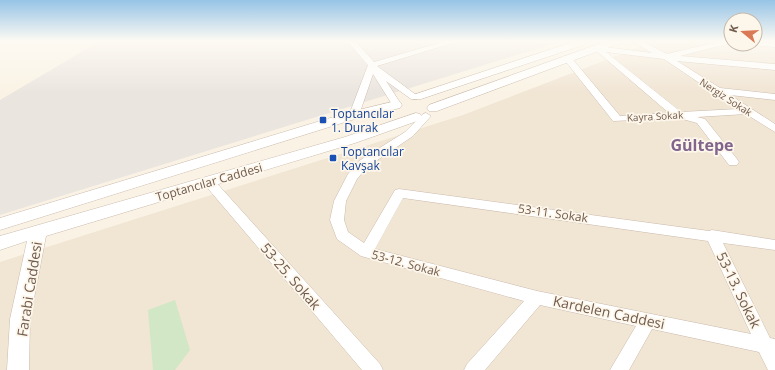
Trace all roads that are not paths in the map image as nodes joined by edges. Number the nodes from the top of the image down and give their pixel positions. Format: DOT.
graph roads {
  1 [pos="366,58"];
  2 [pos="398,58"];
  3 [pos="533,58"];
  4 [pos="567,58"];
  5 [pos="609,58"];
  6 [pos="668,58"];
  7 [pos="680,58"];
  8 [pos="372,66"];
  9 [pos="775,67"];
  10 [pos="716,91"];
  11 [pos="416,97"];
  12 [pos="775,97"];
  13 [pos="396,104"];
  14 [pos="748,111"];
  15 [pos="425,114"];
  16 [pos="354,115"];
  17 [pos="678,115"];
  18 [pos="338,121"];
  19 [pos="775,129"];
  20 [pos="350,140"];
  21 [pos="733,162"];
  22 [pos="208,182"];
  23 [pos="0,224"];
  24 [pos="38,232"];
  25 [pos="712,235"];
  26 [pos="0,243"];
  27 [pos="775,244"];
  28 [pos="366,252"];
  29 [pos="537,298"];
  30 [pos="649,320"];
  31 [pos="770,346"];
  32 [pos="775,366"];
  33 [pos="18,370"];
  34 [pos="374,370"];
  35 [pos="473,370"];
  36 [pos="619,370"];
  1 -- 8 [label="street"];
  2 -- 8 [label="street"];
  3 -- 11 [label="street"];
  4 -- 15 [label="street, Toptancılar Caddesi"];
  4 -- 17 [label="street, Kayra Sokak"];
  5 -- 17 [label="street"];
  6 -- 10 [label="street, Nergiz Sokak"];
  7 -- 9 [label="street"];
  8 -- 11 [label="street"];
  8 -- 13 [label="street"];
  8 -- 16 [label="street"];
  10 -- 12 [label="street"];
  10 -- 14 [label="street, Nergiz Sokak"];
  11 -- 13 [label="street, Toptancılar Caddesi"];
  11 -- 15 [label="street"];
  13 -- 15 [label="street"];
  13 -- 16 [label="street, Toptancılar Caddesi"];
  14 -- 17 [label="street, Kayra Sokak"];
  14 -- 19 [label="street, Nergiz Sokak"];
  15 -- 20 [label="street, Toptancılar Caddesi"];
  15 -- 28 [label="street, 53-12. Sokak"];
  16 -- 18 [label="street, Toptancılar Caddesi"];
  17 -- 21 [label="street"];
  18 -- 20 [label="street"];
  18 -- 23 [label="street, Toptancılar Caddesi"];
  20 -- 22 [label="street, Toptancılar Caddesi"];
  22 -- 24 [label="street, Toptancılar Caddesi"];
  22 -- 34 [label="street, 53-25. Sokak"];
  24 -- 26 [label="street, Toptancılar Caddesi"];
  24 -- 33 [label="street, Farabi Caddesi"];
  25 -- 27 [label="street, 53-11. Sokak"];
  25 -- 28 [label="street, 53-11. Sokak"];
  25 -- 31 [label="street, 53-13. Sokak"];
  28 -- 29 [label="street, 53-12. Sokak"];
  29 -- 30 [label="street, Kardelen Caddesi"];
  29 -- 35 [label="street, Kardelen Caddesi"];
  30 -- 31 [label="street, Kardelen Caddesi"];
  30 -- 36 [label="street"];
  31 -- 32 [label="street, 53-13. Sokak"];
}
